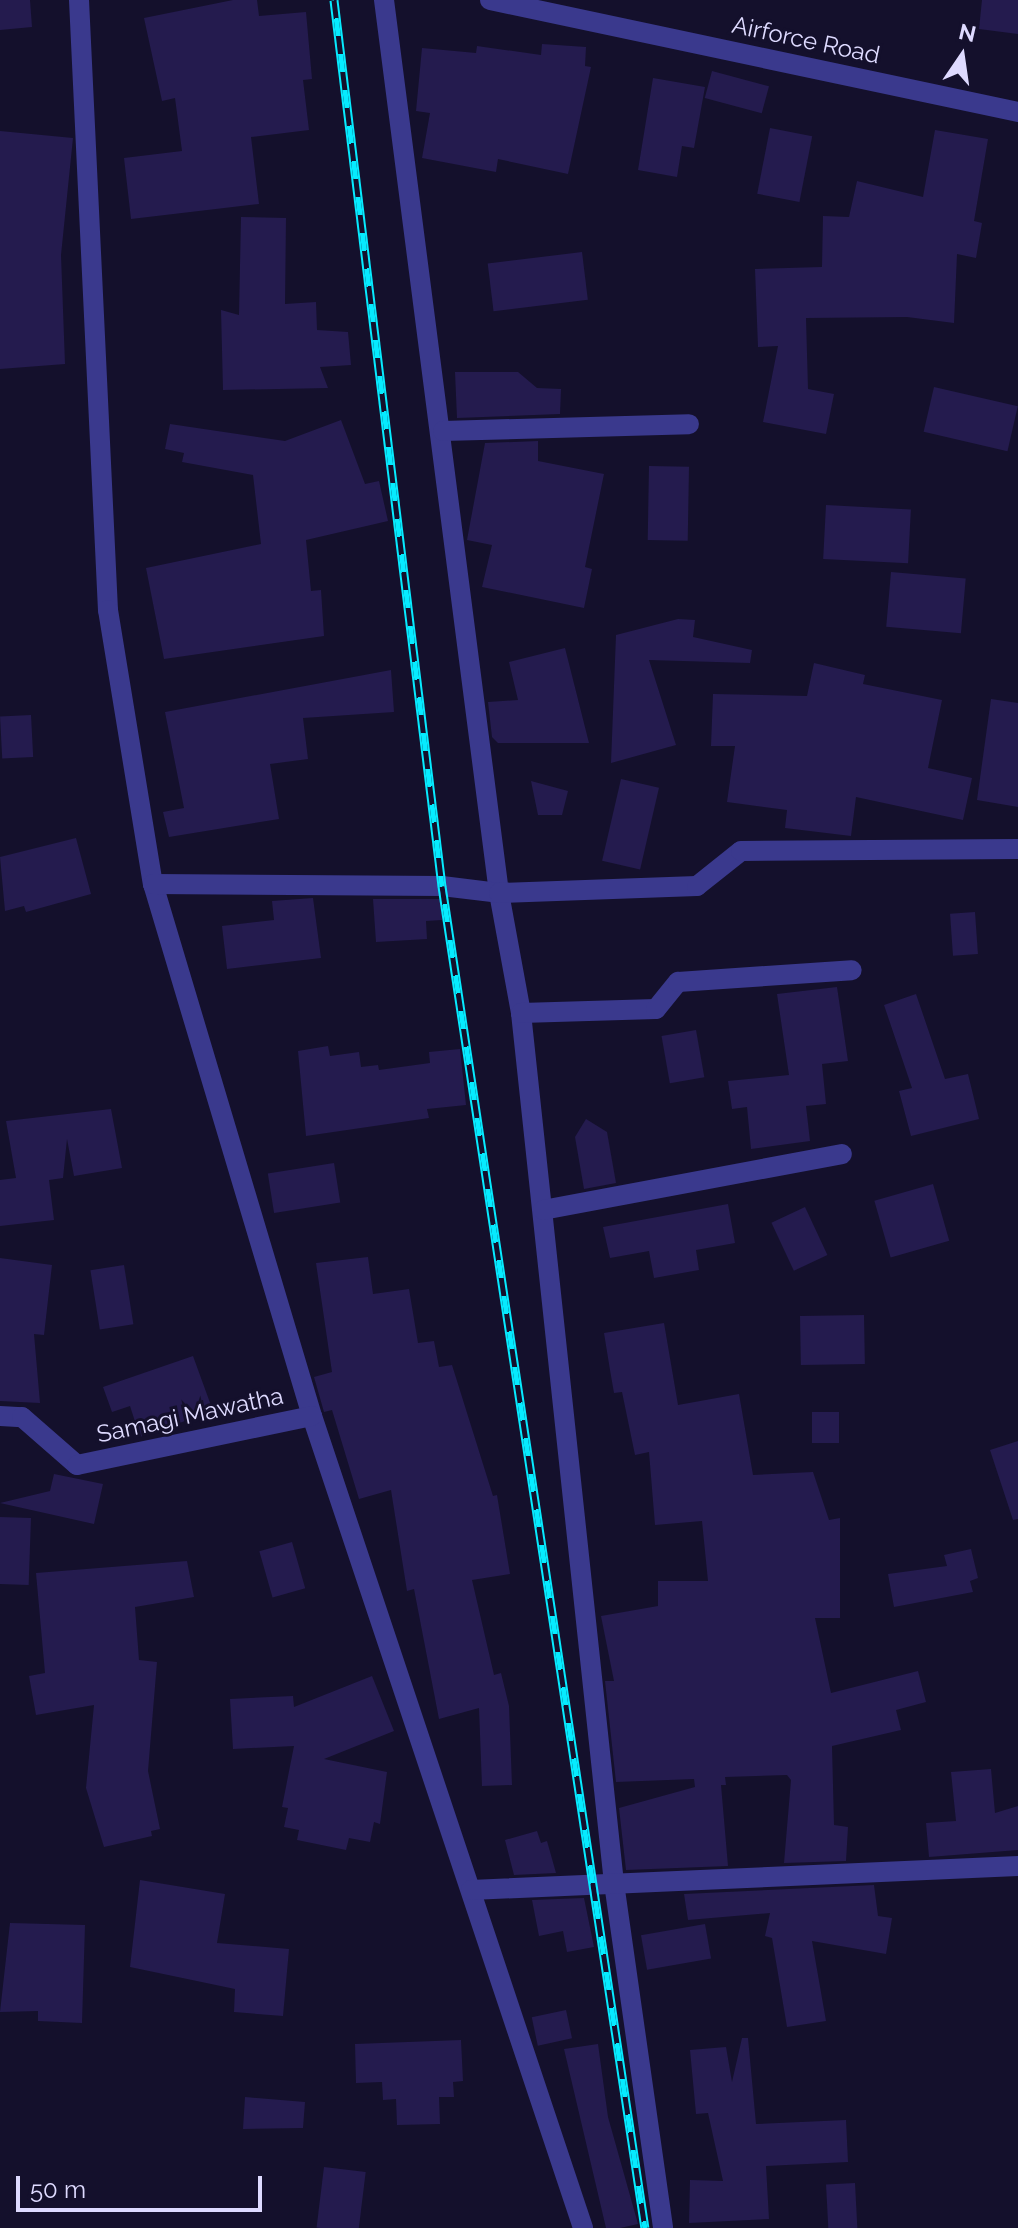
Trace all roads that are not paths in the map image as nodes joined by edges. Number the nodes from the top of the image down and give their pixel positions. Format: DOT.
graph roads {
  1 [pos="79,0"];
  2 [pos="384,0"];
  3 [pos="490,0"];
  4 [pos="1018,112"];
  5 [pos="689,424"];
  6 [pos="443,431"];
  7 [pos="1018,849"];
  8 [pos="153,884"];
  9 [pos="499,893"];
  10 [pos="852,970"];
  11 [pos="521,1013"];
  12 [pos="842,1154"];
  13 [pos="543,1210"];
  14 [pos="0,1416"];
  15 [pos="312,1416"];
  16 [pos="1018,1866"];
  17 [pos="614,1883"];
  18 [pos="471,1890"];
  19 [pos="583,2228"];
  20 [pos="663,2228"];
  1 -- 8 [label="street"];
  2 -- 6 [label="street"];
  3 -- 4 [label="street, Airforce Road"];
  5 -- 6 [label="street"];
  6 -- 9 [label="street"];
  7 -- 9 [label="street"];
  8 -- 9 [label="street"];
  8 -- 15 [label="street"];
  9 -- 11 [label="street"];
  10 -- 11 [label="street"];
  11 -- 13 [label="street"];
  12 -- 13 [label="street"];
  13 -- 17 [label="street"];
  14 -- 15 [label="street, Samagi Mawatha"];
  15 -- 18 [label="street"];
  16 -- 17 [label="street"];
  17 -- 18 [label="street"];
  17 -- 20 [label="street"];
  18 -- 19 [label="street"];
}
